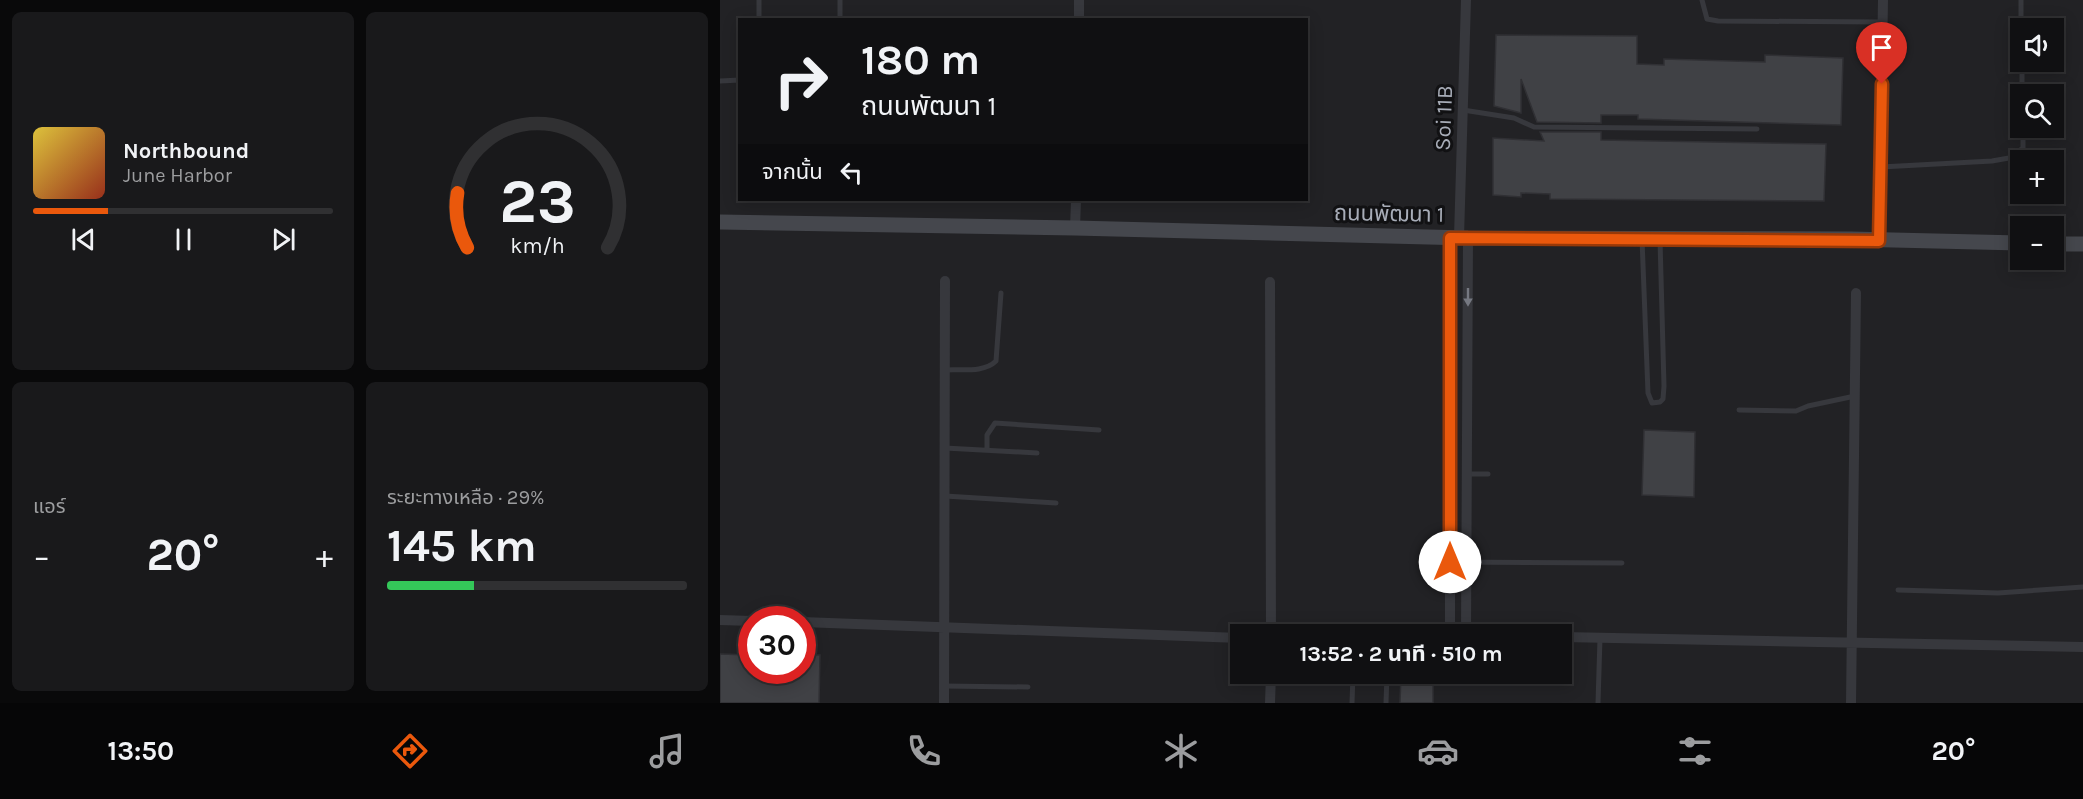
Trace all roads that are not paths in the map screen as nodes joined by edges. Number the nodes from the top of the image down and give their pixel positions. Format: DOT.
graph roads {
  1 [pos="759,0"];
  2 [pos="840,0"];
  3 [pos="1079,0"];
  4 [pos="1466,0"];
  5 [pos="1702,0"];
  6 [pos="1883,0"];
  7 [pos="2021,0"];
  8 [pos="759,18"];
  9 [pos="840,18"];
  10 [pos="1079,18"];
  11 [pos="2021,18"];
  12 [pos="1883,22"];
  13 [pos="738,80"];
  14 [pos="720,81"];
  15 [pos="1463,110"];
  16 [pos="1757,129"];
  17 [pos="2023,138"];
  18 [pos="1881,167"];
  19 [pos="1076,201"];
  20 [pos="720,222"];
  21 [pos="1075,228"];
  22 [pos="1459,238"];
  23 [pos="1642,238"];
  24 [pos="1659,238"];
  25 [pos="1879,241"];
  26 [pos="2010,243"];
  27 [pos="2064,244"];
  28 [pos="2083,244"];
  29 [pos="945,281"];
  30 [pos="1269,282"];
  31 [pos="1001,293"];
  32 [pos="1856,293"];
  33 [pos="945,370"];
  34 [pos="1855,396"];
  35 [pos="1739,410"];
  36 [pos="1099,430"];
  37 [pos="945,448"];
  38 [pos="1450,448"];
  39 [pos="1467,448"];
  40 [pos="987,449"];
  41 [pos="1037,453"];
  42 [pos="1467,474"];
  43 [pos="1488,474"];
  44 [pos="945,496"];
  45 [pos="1056,503"];
  46 [pos="1450,530"];
  47 [pos="1466,531"];
  48 [pos="1450,562"];
  49 [pos="1466,562"];
  50 [pos="1622,563"];
  51 [pos="2083,588"];
  52 [pos="1898,590"];
  53 [pos="720,620"];
  54 [pos="738,621"];
  55 [pos="816,622"];
  56 [pos="1271,624"];
  57 [pos="1450,624"];
  58 [pos="1466,624"];
  59 [pos="945,626"];
  60 [pos="1572,637"];
  61 [pos="1230,638"];
  62 [pos="1600,638"];
  63 [pos="1852,642"];
  64 [pos="2083,647"];
  65 [pos="1271,684"];
  66 [pos="1353,684"];
  67 [pos="1387,684"];
  68 [pos="944,686"];
  69 [pos="1028,687"];
  70 [pos="944,703"];
  71 [pos="1270,703"];
  72 [pos="1352,703"];
  73 [pos="1386,703"];
  74 [pos="1598,703"];
  75 [pos="1851,703"];
  1 -- 8 [label="lane"];
  2 -- 9 [label="lane"];
  3 -- 10 [label="street"];
  4 -- 15 [label="street, Soi 11B"];
  5 -- 12 [label="lane"];
  6 -- 12 [label="street"];
  7 -- 11 [label="lane"];
  12 -- 18 [label="street"];
  13 -- 14 [label="lane"];
  15 -- 16 [label="lane"];
  15 -- 22 [label="street, Soi 11B"];
  17 -- 18 [label="lane"];
  18 -- 25 [label="street"];
  19 -- 21 [label="street"];
  20 -- 21 [label="main road, ถนนพัฒนา 1"];
  21 -- 22 [label="main road, ถนนพัฒนา 1"];
  22 -- 23 [label="main road, ถนนพัฒนา 1"];
  22 -- 38 [label="street"];
  22 -- 39 [label="street, one-way"];
  23 -- 24 [label="main road, ถนนพัฒนา 1"];
  23 -- 24 [label="lane"];
  24 -- 25 [label="main road, ถนนพัฒนา 1"];
  25 -- 26 [label="main road, ถนนพัฒนา 1"];
  27 -- 28 [label="main road"];
  29 -- 33 [label="street"];
  30 -- 56 [label="street"];
  31 -- 33 [label="lane"];
  32 -- 34 [label="street"];
  33 -- 37 [label="street"];
  34 -- 35 [label="lane"];
  34 -- 63 [label="street"];
  36 -- 40 [label="lane"];
  37 -- 40 [label="lane"];
  37 -- 44 [label="street"];
  38 -- 39 [label="street"];
  38 -- 46 [label="street"];
  39 -- 42 [label="street"];
  40 -- 41 [label="lane"];
  42 -- 43 [label="lane"];
  42 -- 47 [label="street"];
  44 -- 45 [label="lane"];
  44 -- 59 [label="street"];
  46 -- 47 [label="street"];
  46 -- 48 [label="street"];
  47 -- 49 [label="street"];
  48 -- 49 [label="lane"];
  48 -- 57 [label="street"];
  49 -- 50 [label="lane"];
  49 -- 58 [label="street"];
  51 -- 52 [label="lane"];
  53 -- 54 [label="street"];
  55 -- 59 [label="street"];
  59 -- 61 [label="street"];
  59 -- 68 [label="street"];
  60 -- 62 [label="street"];
  62 -- 63 [label="street"];
  62 -- 74 [label="lane"];
  63 -- 64 [label="street"];
  63 -- 75 [label="street"];
  65 -- 71 [label="street"];
  66 -- 72 [label="lane"];
  67 -- 73 [label="lane"];
  68 -- 69 [label="lane"];
  68 -- 70 [label="street"];
}
